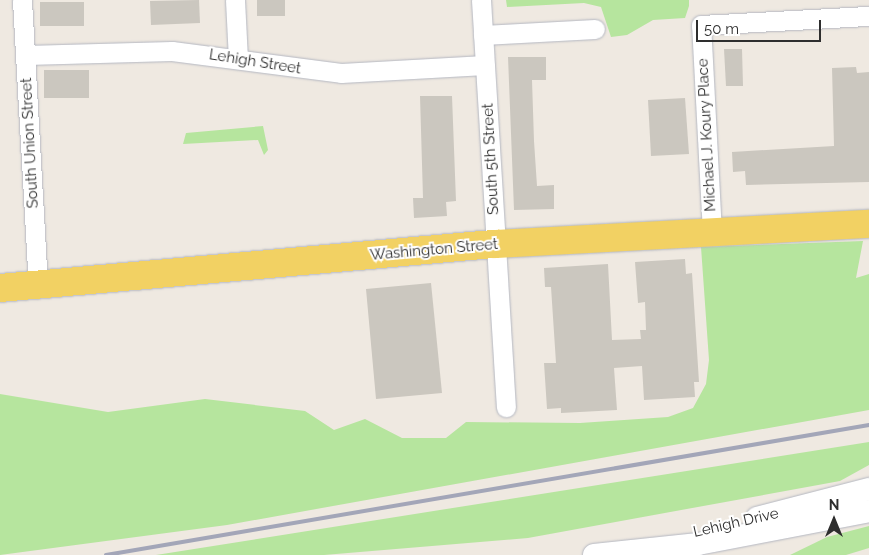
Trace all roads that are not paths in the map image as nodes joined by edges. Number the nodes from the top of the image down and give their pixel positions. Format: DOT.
graph roads {
  1 [pos="22,0"];
  2 [pos="235,0"];
  3 [pos="481,0"];
  4 [pos="869,16"];
  5 [pos="595,29"];
  6 [pos="483,35"];
  7 [pos="26,55"];
  8 [pos="238,59"];
  9 [pos="485,65"];
  10 [pos="869,224"];
  11 [pos="712,232"];
  12 [pos="496,244"];
  13 [pos="38,286"];
  14 [pos="0,288"];
  15 [pos="506,407"];
  16 [pos="869,490"];
  17 [pos="869,511"];
  18 [pos="599,554"];
  1 -- 7 [label="street, South Union Street"];
  2 -- 8 [label="street"];
  3 -- 6 [label="street, South 5th Street"];
  4 -- 11 [label="street, Michael J. Koury Place"];
  5 -- 6 [label="street"];
  6 -- 9 [label="street, South 5th Street"];
  7 -- 8 [label="street, Lehigh Street"];
  7 -- 13 [label="street, South Union Street"];
  8 -- 9 [label="street, Lehigh Street"];
  9 -- 12 [label="street, South 5th Street"];
  10 -- 11 [label="main road, Washington Street"];
  11 -- 12 [label="main road, Washington Street"];
  12 -- 13 [label="main road, Washington Street"];
  12 -- 15 [label="street, South 5th Street"];
  13 -- 14 [label="main road, Washington Street"];
  16 -- 18 [label="street, Lehigh Drive"];
  17 -- 18 [label="street, Lehigh Drive"];
}
